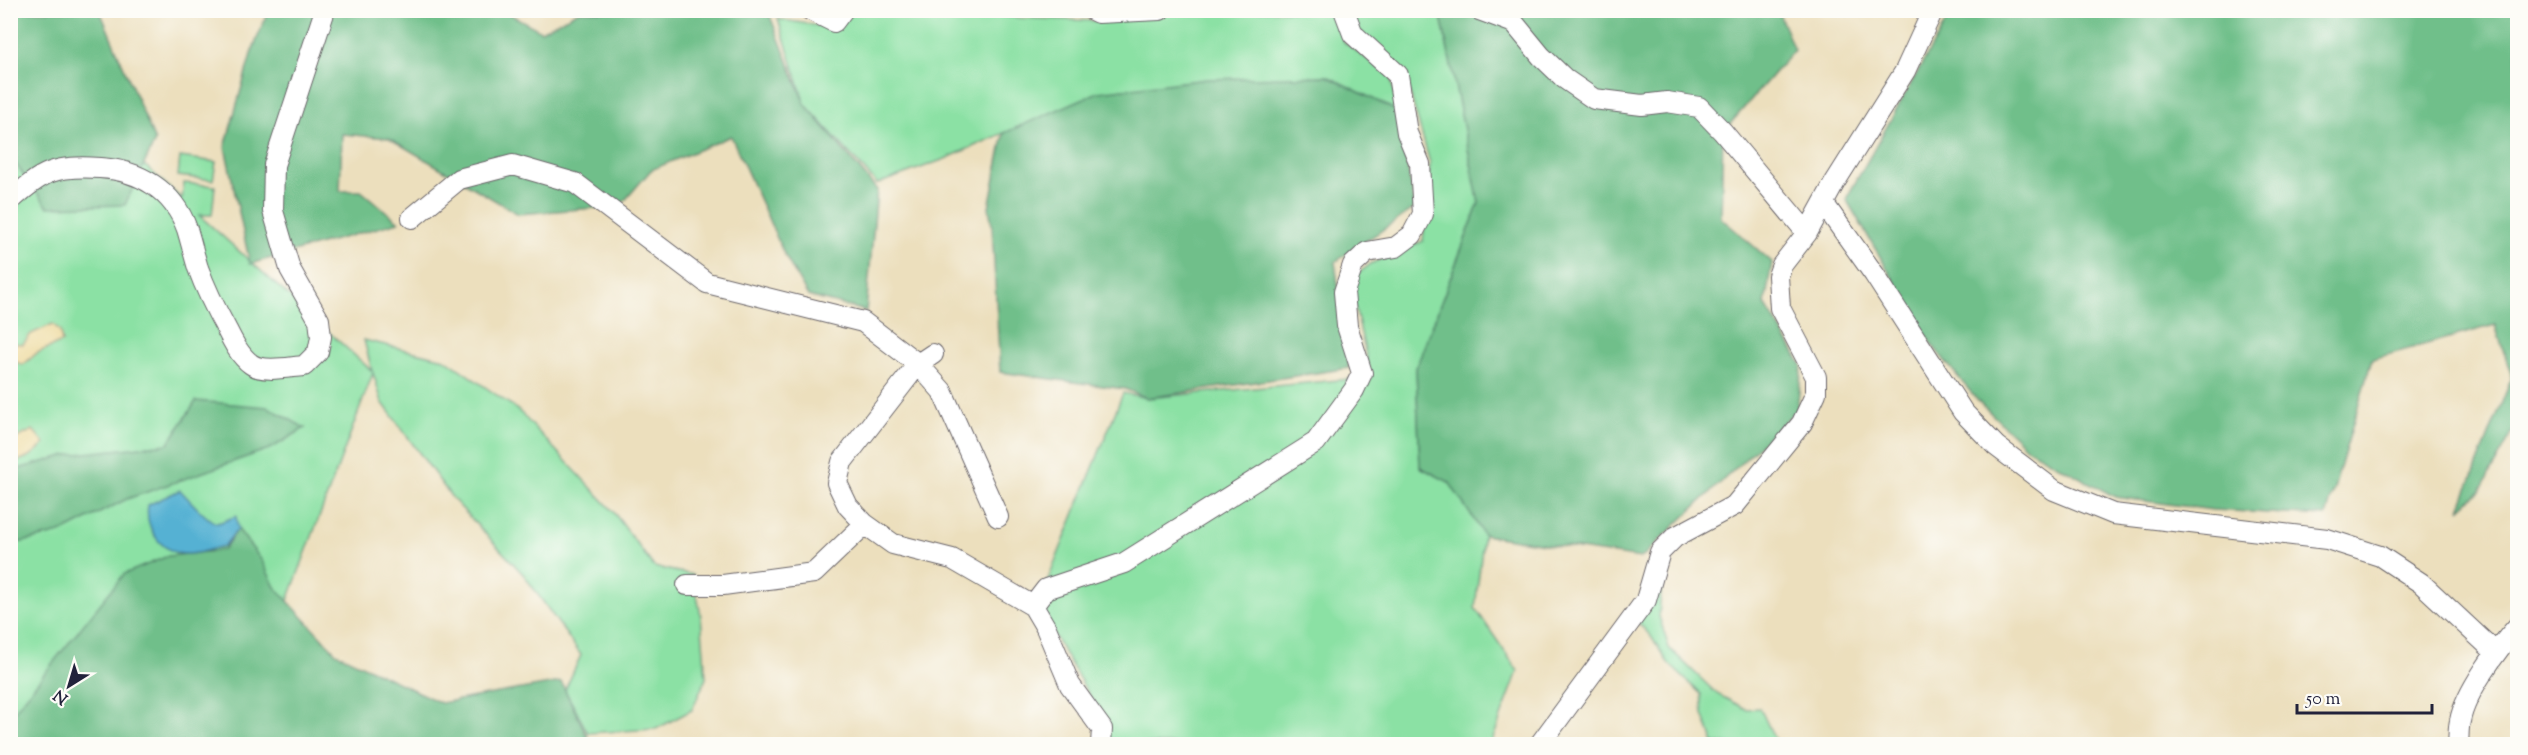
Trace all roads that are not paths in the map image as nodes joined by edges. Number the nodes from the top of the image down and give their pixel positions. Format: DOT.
graph roads {
  1 [pos="325,10"];
  2 [pos="810,10"];
  3 [pos="843,10"];
  4 [pos="1092,10"];
  5 [pos="1160,10"];
  6 [pos="1344,10"];
  7 [pos="1479,10"];
  8 [pos="1932,10"];
  9 [pos="10,201"];
  10 [pos="1824,204"];
  11 [pos="412,218"];
  12 [pos="1807,233"];
  13 [pos="926,359"];
  14 [pos="998,517"];
  15 [pos="865,524"];
  16 [pos="687,585"];
  17 [pos="1033,606"];
  18 [pos="2517,626"];
  19 [pos="2495,652"];
  20 [pos="1101,744"];
  21 [pos="1542,744"];
  22 [pos="2458,744"];
  1 -- 9 [label="street"];
  2 -- 3 [label="street"];
  4 -- 5 [label="street"];
  6 -- 17 [label="street"];
  7 -- 12 [label="street"];
  8 -- 10 [label="street"];
  10 -- 12 [label="street"];
  10 -- 19 [label="street"];
  11 -- 13 [label="street"];
  12 -- 21 [label="street"];
  13 -- 14 [label="street"];
  13 -- 15 [label="street"];
  15 -- 16 [label="street"];
  15 -- 17 [label="street"];
  17 -- 20 [label="street"];
  18 -- 19 [label="street"];
  19 -- 22 [label="street"];
}
